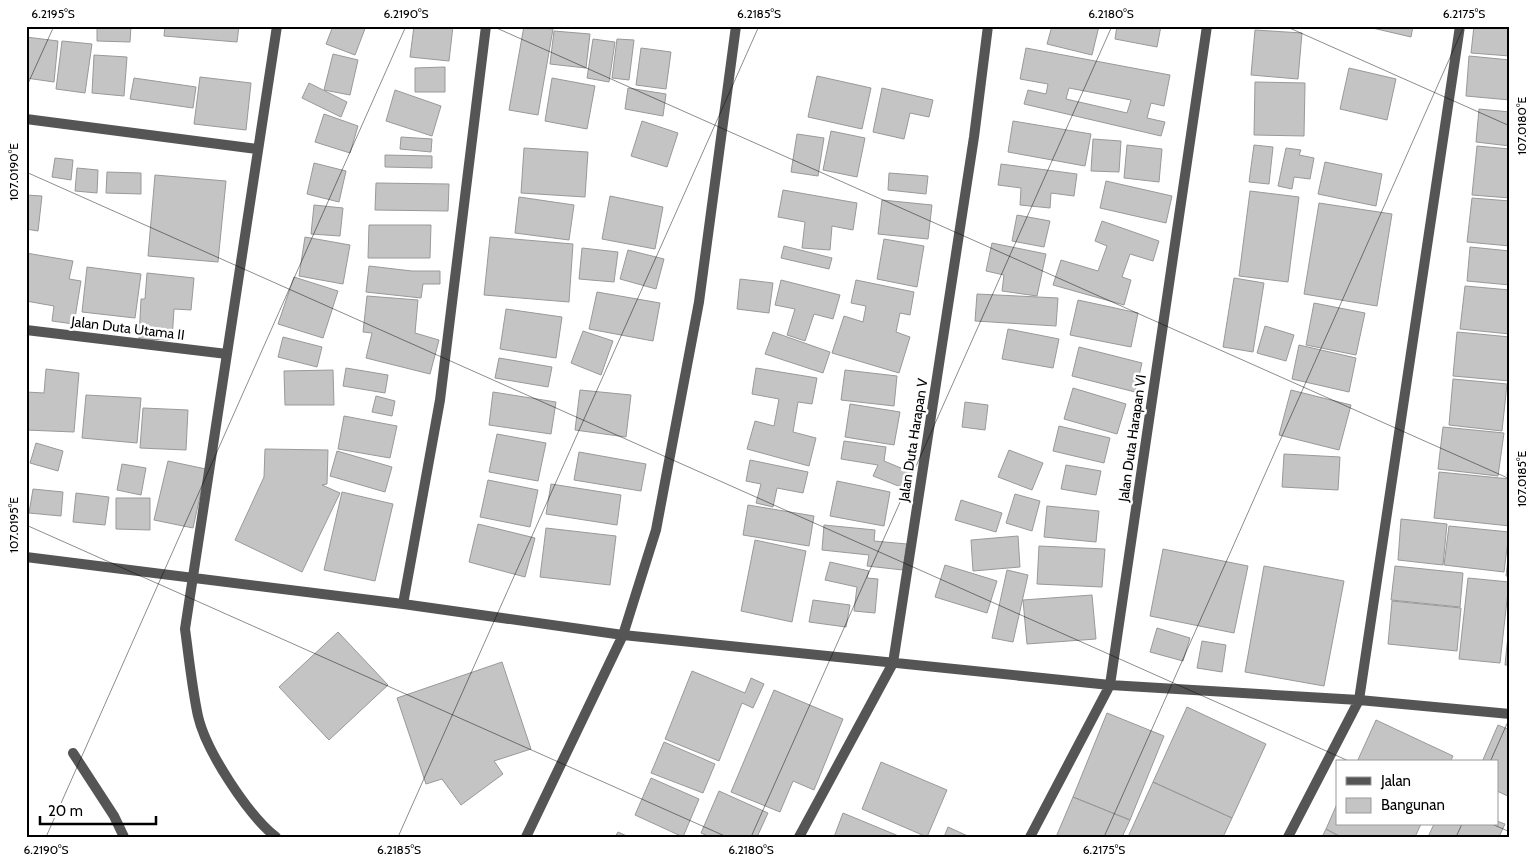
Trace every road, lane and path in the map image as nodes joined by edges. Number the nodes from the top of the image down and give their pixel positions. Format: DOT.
graph roads {
  1 [pos="277,26"];
  2 [pos="486,26"];
  3 [pos="736,26"];
  4 [pos="988,26"];
  5 [pos="1207,26"];
  6 [pos="1460,26"];
  7 [pos="26,119"];
  8 [pos="257,149"];
  9 [pos="26,330"];
  10 [pos="227,354"];
  11 [pos="26,557"];
  12 [pos="191,579"];
  13 [pos="403,604"];
  14 [pos="623,635"];
  15 [pos="893,664"];
  16 [pos="1110,685"];
  17 [pos="1359,700"];
  18 [pos="1510,714"];
  19 [pos="73,753"];
  20 [pos="124,837"];
  21 [pos="276,837"];
  22 [pos="526,837"];
  23 [pos="799,837"];
  24 [pos="1030,837"];
  25 [pos="1288,837"];
  1 -- 8 [label="street"];
  2 -- 13 [label="street"];
  3 -- 14 [label="street"];
  4 -- 15 [label="street, Jalan Duta Harapan V"];
  5 -- 16 [label="street, Jalan Duta Harapan VI"];
  6 -- 17 [label="street"];
  7 -- 8 [label="street"];
  8 -- 10 [label="street"];
  9 -- 10 [label="street, Jalan Duta Utama II"];
  10 -- 12 [label="street"];
  11 -- 12 [label="street"];
  12 -- 13 [label="street"];
  12 -- 21 [label="street"];
  13 -- 14 [label="street"];
  14 -- 15 [label="street"];
  14 -- 22 [label="street"];
  15 -- 16 [label="street"];
  15 -- 23 [label="street, Jalan Duta Harapan V"];
  16 -- 17 [label="street"];
  16 -- 24 [label="street, Jalan Duta Harapan VI"];
  17 -- 18 [label="street"];
  17 -- 25 [label="street"];
  19 -- 20 [label="street"];
}
